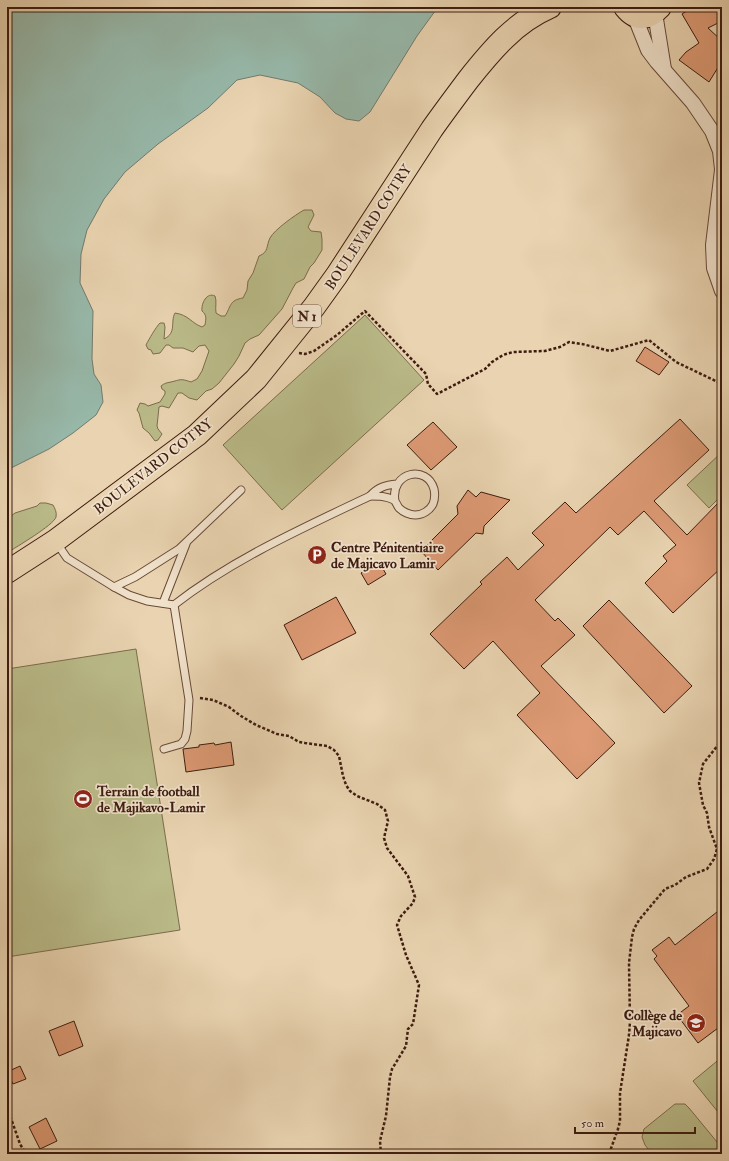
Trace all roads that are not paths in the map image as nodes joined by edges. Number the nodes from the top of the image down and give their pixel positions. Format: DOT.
graph roads {
  1 [pos="550,7"];
  2 [pos="636,9"];
  3 [pos="665,71"];
  4 [pos="722,170"];
  5 [pos="722,291"];
  6 [pos="397,484"];
  7 [pos="241,490"];
  8 [pos="370,496"];
  9 [pos="395,501"];
  10 [pos="55,541"];
  11 [pos="187,542"];
  12 [pos="7,572"];
  13 [pos="114,587"];
  14 [pos="163,603"];
  15 [pos="174,605"];
  16 [pos="164,749"];
  1 -- 10 [label="main road, BOULEVARD COTRY / N 1"];
  2 -- 3 [label="street"];
  2 -- 3 [label="street"];
  3 -- 4 [label="street"];
  4 -- 5 [label="street"];
  6 -- 8 [label="lane"];
  6 -- 9 [label="lane"];
  6 -- 9 [label="lane"];
  7 -- 11 [label="lane"];
  8 -- 9 [label="lane"];
  8 -- 15 [label="lane"];
  10 -- 12 [label="main road, BOULEVARD COTRY / N 1"];
  10 -- 13 [label="lane"];
  11 -- 13 [label="lane"];
  11 -- 14 [label="lane"];
  13 -- 14 [label="lane"];
  14 -- 15 [label="lane"];
  15 -- 16 [label="lane"];
}
